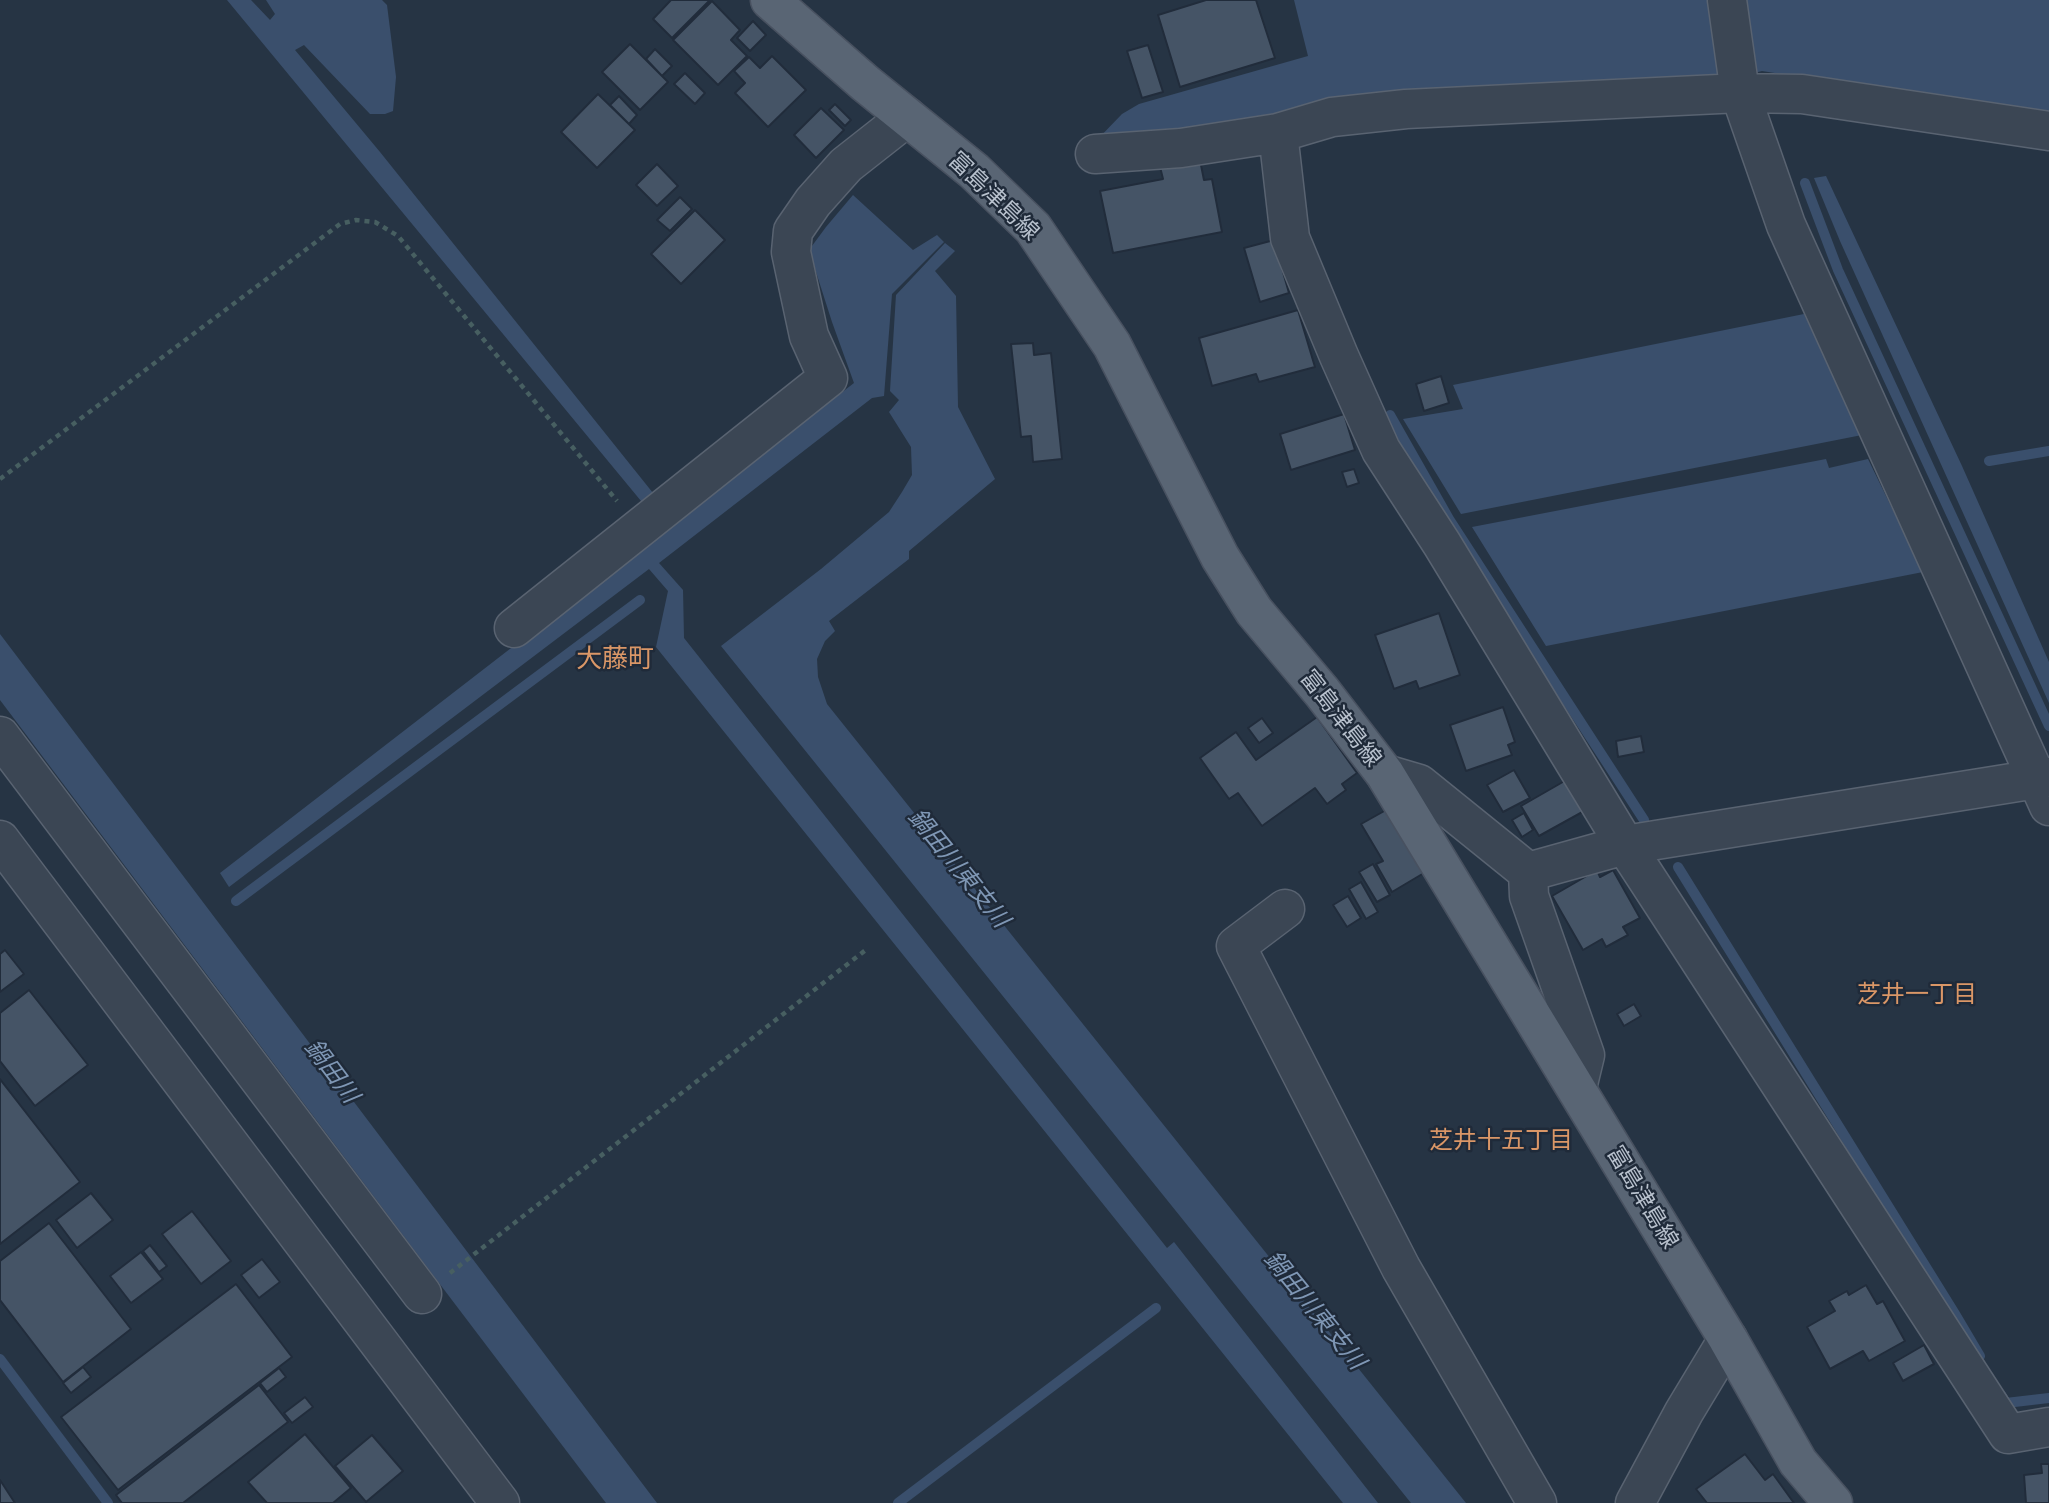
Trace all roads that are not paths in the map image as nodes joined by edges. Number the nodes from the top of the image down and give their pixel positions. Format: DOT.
graph roads {
  1 [pos="770,0"];
  2 [pos="1727,0"];
  3 [pos="1740,93"];
  4 [pos="907,117"];
  5 [pos="2049,131"];
  6 [pos="1278,133"];
  7 [pos="1095,153"];
  8 [pos="514,628"];
  9 [pos="0,736"];
  10 [pos="1385,774"];
  11 [pos="2045,787"];
  12 [pos="0,841"];
  13 [pos="1625,845"];
  14 [pos="1528,872"];
  15 [pos="1284,909"];
  16 [pos="1577,1088"];
  17 [pos="422,1294"];
  18 [pos="1728,1339"];
  19 [pos="2049,1427"];
  20 [pos="500,1503"];
  21 [pos="1537,1503"];
  22 [pos="1635,1503"];
  23 [pos="1833,1503"];
  1 -- 4 [label="main road, 富島津島線"];
  2 -- 3 [label="street"];
  3 -- 5 [label="street"];
  3 -- 6 [label="street"];
  3 -- 11 [label="street"];
  4 -- 8 [label="street"];
  4 -- 10 [label="main road, 富島津島線"];
  6 -- 7 [label="street"];
  6 -- 13 [label="street"];
  9 -- 17 [label="street"];
  10 -- 14 [label="street"];
  10 -- 16 [label="main road, 富島津島線"];
  11 -- 13 [label="street"];
  12 -- 20 [label="street"];
  13 -- 14 [label="street"];
  13 -- 19 [label="street"];
  14 -- 16 [label="street"];
  15 -- 21 [label="street"];
  16 -- 18 [label="main road, 富島津島線"];
  18 -- 22 [label="street"];
  18 -- 23 [label="main road, 富島津島線"];
}
